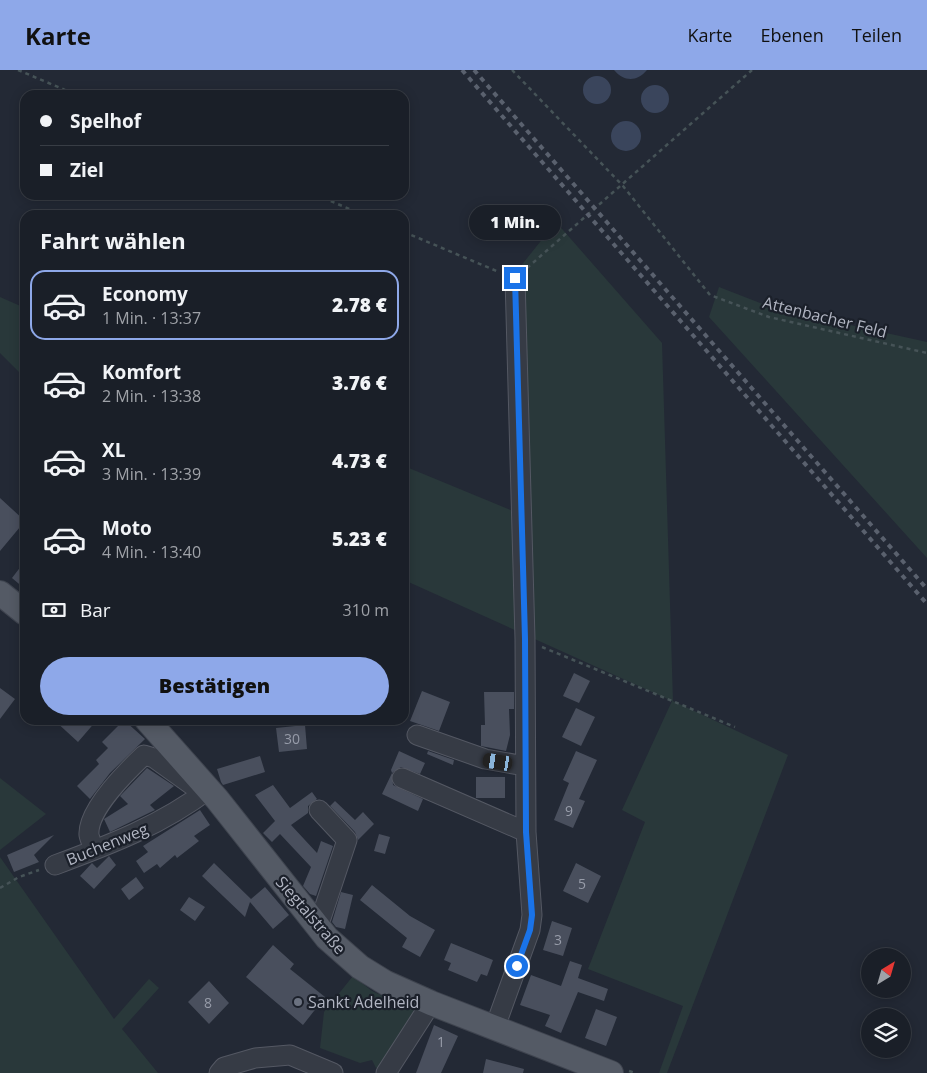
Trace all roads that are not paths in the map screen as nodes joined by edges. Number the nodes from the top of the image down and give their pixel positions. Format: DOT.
graph roads {
  1 [pos="515,278"];
  2 [pos="0,593"];
  3 [pos="20,609"];
  4 [pos="151,725"];
  5 [pos="418,734"];
  6 [pos="525,766"];
  7 [pos="402,778"];
  8 [pos="206,791"];
  9 [pos="319,810"];
  10 [pos="526,832"];
  11 [pos="94,850"];
  12 [pos="55,865"];
  13 [pos="318,927"];
  14 [pos="432,1003"];
  15 [pos="495,1027"];
  16 [pos="619,1071"];
  17 [pos="219,1073"];
  18 [pos="333,1073"];
  19 [pos="386,1073"];
  1 -- 6 [label="street"];
  2 -- 3 [label="main road"];
  4 -- 8 [label="main road, Siegtalstraße"];
  5 -- 6 [label="street"];
  6 -- 10 [label="street"];
  7 -- 10 [label="street"];
  8 -- 11 [label="street, Buchenweg"];
  8 -- 11 [label="street"];
  8 -- 13 [label="main road, Siegtalstraße"];
  9 -- 13 [label="street"];
  10 -- 15 [label="street"];
  11 -- 12 [label="street, Buchenweg"];
  13 -- 14 [label="main road, Siegtalstraße"];
  14 -- 15 [label="main road, Siegtalstraße"];
  14 -- 19 [label="street"];
  15 -- 16 [label="main road, Siegtalstraße"];
  17 -- 18 [label="street"];
}
